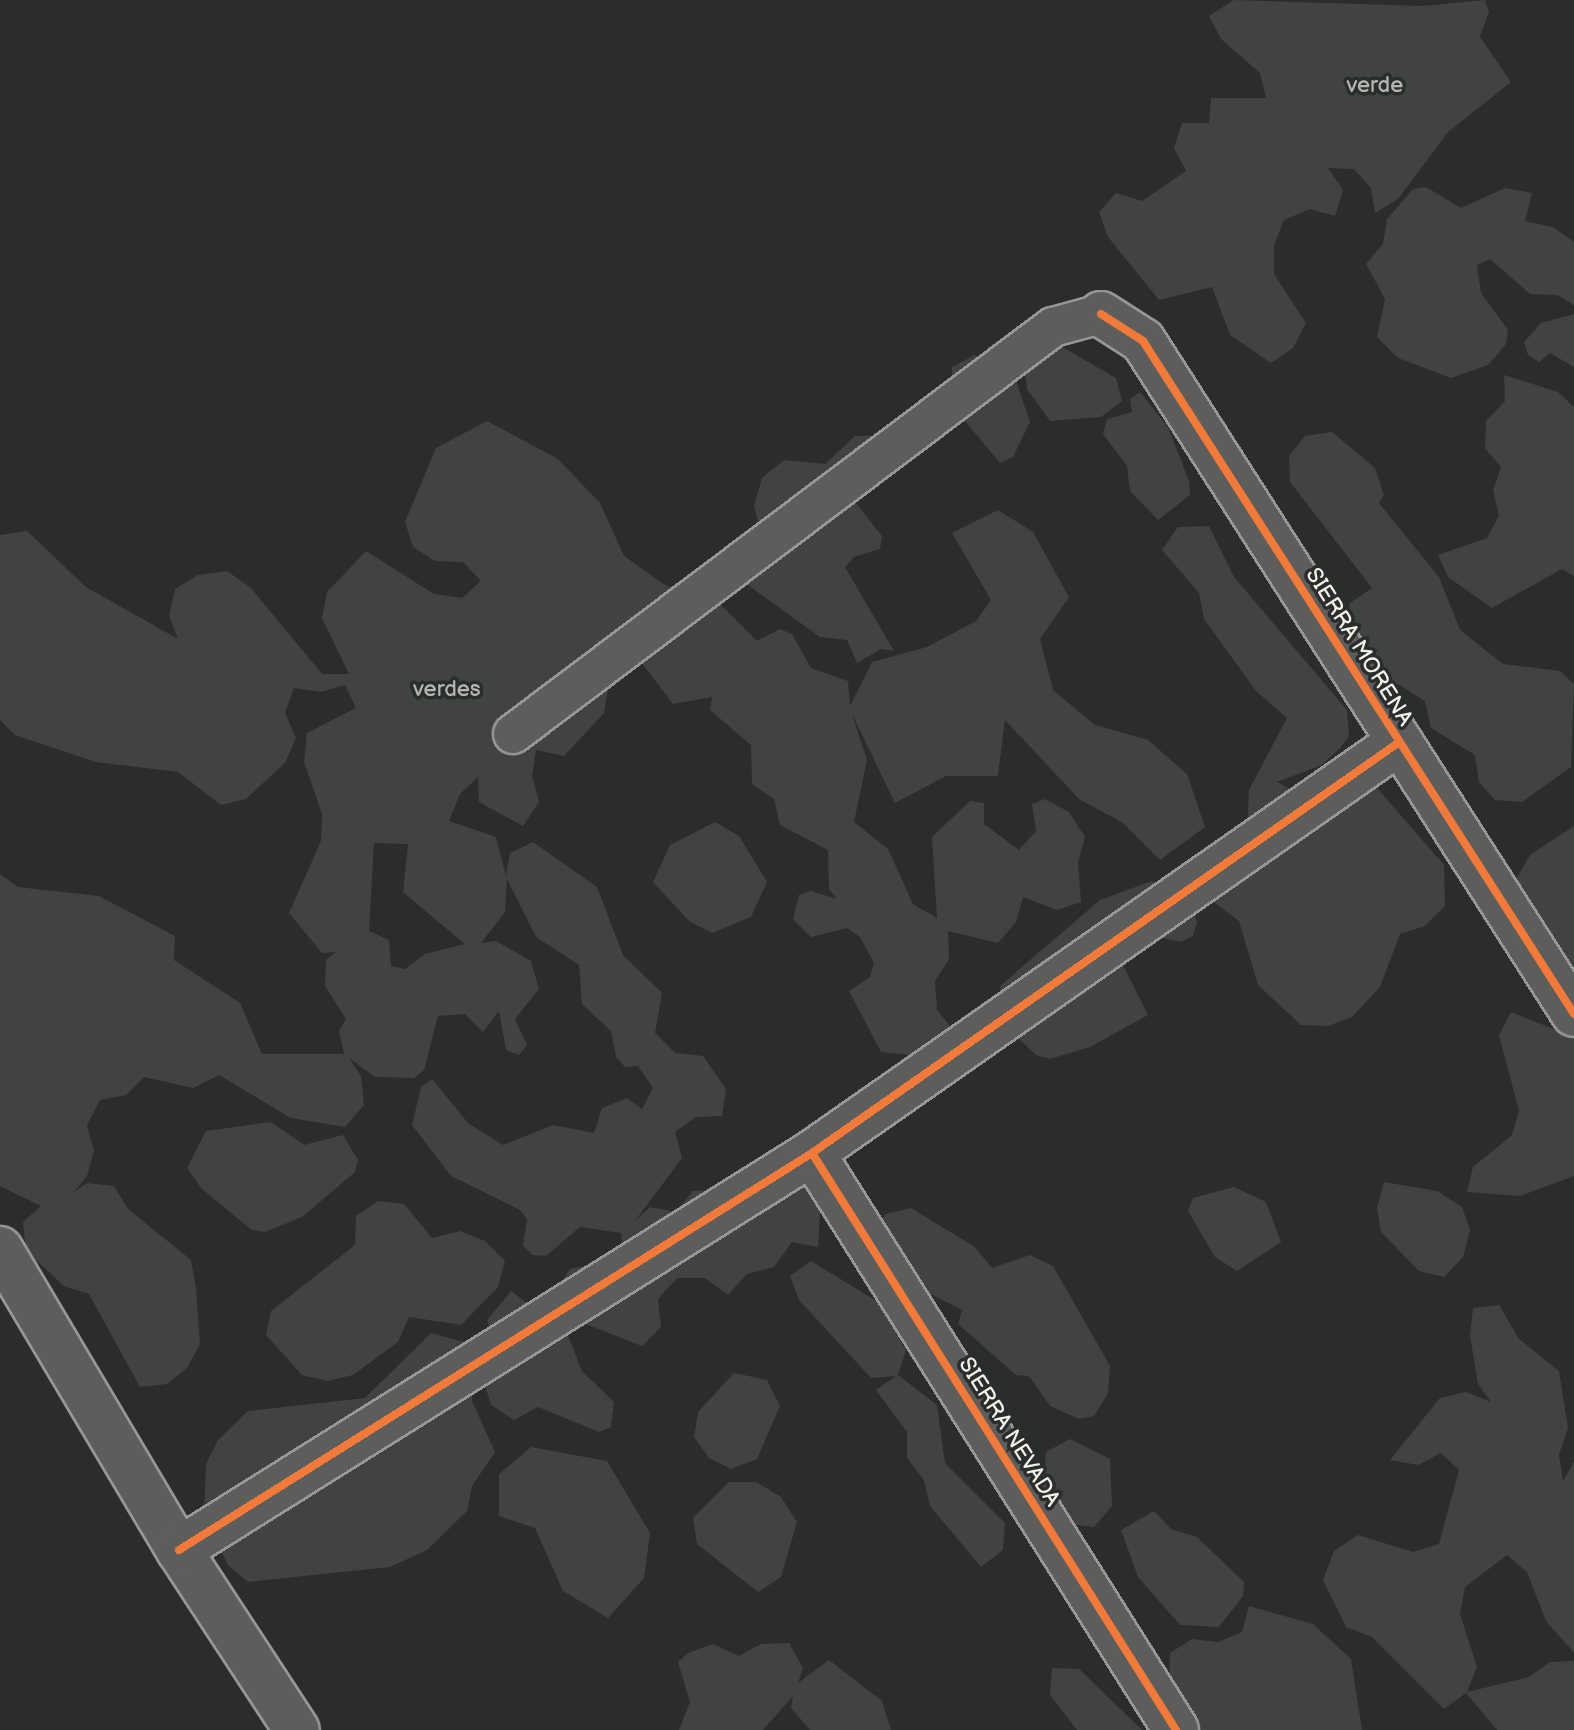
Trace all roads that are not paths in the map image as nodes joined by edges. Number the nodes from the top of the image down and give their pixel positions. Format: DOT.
graph roads {
  1 [pos="1101,314"];
  2 [pos="513,734"];
  3 [pos="1398,743"];
  4 [pos="1574,1014"];
  5 [pos="812,1153"];
  6 [pos="0,1249"];
  7 [pos="179,1550"];
  8 [pos="297,1730"];
  9 [pos="1176,1730"];
  1 -- 2 [label="lane"];
  1 -- 3 [label="street, SIERRA MORENA"];
  3 -- 4 [label="street, SIERRA MORENA"];
  3 -- 5 [label="street"];
  5 -- 7 [label="street"];
  5 -- 9 [label="street, SIERRA NEVADA"];
  6 -- 7 [label="street"];
  7 -- 8 [label="street"];
}
